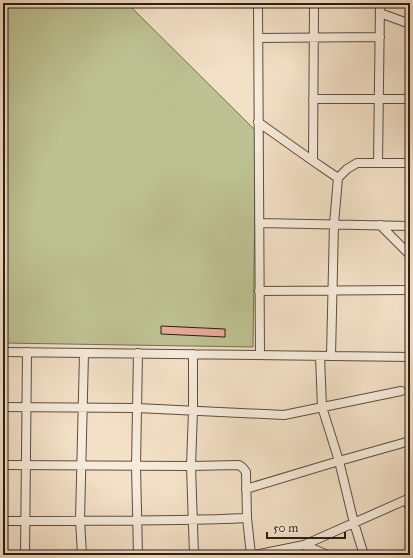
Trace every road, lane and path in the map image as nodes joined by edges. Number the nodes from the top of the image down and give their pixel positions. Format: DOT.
graph roads {
  1 [pos="258,3"];
  2 [pos="314,3"];
  3 [pos="380,3"];
  4 [pos="380,13"];
  5 [pos="410,24"];
  6 [pos="380,37"];
  7 [pos="258,38"];
  8 [pos="313,38"];
  9 [pos="313,99"];
  10 [pos="379,99"];
  11 [pos="410,99"];
  12 [pos="258,122"];
  13 [pos="313,161"];
  14 [pos="378,162"];
  15 [pos="410,163"];
  16 [pos="338,178"];
  17 [pos="259,223"];
  18 [pos="334,224"];
  19 [pos="380,225"];
  20 [pos="410,226"];
  21 [pos="410,254"];
  22 [pos="259,290"];
  23 [pos="332,290"];
  24 [pos="410,290"];
  25 [pos="3,352"];
  26 [pos="27,352"];
  27 [pos="84,353"];
  28 [pos="138,354"];
  29 [pos="193,354"];
  30 [pos="260,355"];
  31 [pos="320,356"];
  32 [pos="331,356"];
  33 [pos="410,357"];
  34 [pos="401,391"];
  35 [pos="3,406"];
  36 [pos="27,407"];
  37 [pos="83,407"];
  38 [pos="322,407"];
  39 [pos="137,408"];
  40 [pos="193,411"];
  41 [pos="410,441"];
  42 [pos="339,461"];
  43 [pos="3,465"];
  44 [pos="26,465"];
  45 [pos="81,465"];
  46 [pos="136,466"];
  47 [pos="191,466"];
  48 [pos="246,489"];
  49 [pos="408,499"];
  50 [pos="410,508"];
  51 [pos="247,518"];
  52 [pos="26,520"];
  53 [pos="80,520"];
  54 [pos="137,520"];
  55 [pos="3,521"];
  56 [pos="193,521"];
  57 [pos="354,523"];
  58 [pos="304,545"];
  59 [pos="25,555"];
  60 [pos="82,555"];
  61 [pos="138,555"];
  62 [pos="194,555"];
  63 [pos="251,555"];
  64 [pos="254,555"];
  65 [pos="328,555"];
  66 [pos="364,555"];
  1 -- 7 [label="street"];
  2 -- 8 [label="street"];
  3 -- 4 [label="street"];
  4 -- 5 [label="street"];
  4 -- 6 [label="street"];
  6 -- 8 [label="street"];
  6 -- 10 [label="street"];
  7 -- 8 [label="street"];
  7 -- 12 [label="street"];
  8 -- 9 [label="street"];
  9 -- 10 [label="street"];
  9 -- 13 [label="street"];
  10 -- 11 [label="street"];
  10 -- 14 [label="street"];
  12 -- 13 [label="street"];
  12 -- 17 [label="street"];
  13 -- 16 [label="street"];
  14 -- 15 [label="street"];
  14 -- 16 [label="street"];
  16 -- 18 [label="street"];
  17 -- 18 [label="street"];
  17 -- 22 [label="street"];
  18 -- 19 [label="street"];
  18 -- 23 [label="street"];
  19 -- 20 [label="street"];
  19 -- 21 [label="street"];
  22 -- 23 [label="street"];
  22 -- 30 [label="street"];
  23 -- 24 [label="street"];
  23 -- 32 [label="street"];
  25 -- 26 [label="street"];
  26 -- 27 [label="street"];
  26 -- 36 [label="street"];
  27 -- 28 [label="street"];
  27 -- 37 [label="street"];
  28 -- 29 [label="street"];
  28 -- 39 [label="street"];
  29 -- 30 [label="street"];
  29 -- 40 [label="street"];
  30 -- 31 [label="street"];
  31 -- 32 [label="street"];
  31 -- 38 [label="street"];
  32 -- 33 [label="street"];
  34 -- 38 [label="street"];
  35 -- 36 [label="street"];
  36 -- 37 [label="street"];
  36 -- 44 [label="street"];
  37 -- 39 [label="street"];
  37 -- 45 [label="street"];
  38 -- 40 [label="street"];
  38 -- 42 [label="street"];
  39 -- 40 [label="street"];
  39 -- 46 [label="street"];
  40 -- 47 [label="street"];
  41 -- 42 [label="street"];
  42 -- 48 [label="street"];
  42 -- 57 [label="street"];
  43 -- 44 [label="street"];
  44 -- 45 [label="street"];
  44 -- 52 [label="street"];
  45 -- 46 [label="street"];
  45 -- 53 [label="street"];
  46 -- 47 [label="street"];
  46 -- 54 [label="street"];
  47 -- 48 [label="street"];
  47 -- 56 [label="street"];
  48 -- 51 [label="street"];
  49 -- 50 [label="street"];
  49 -- 57 [label="street"];
  51 -- 56 [label="street"];
  51 -- 63 [label="street"];
  52 -- 53 [label="street"];
  52 -- 55 [label="street"];
  52 -- 59 [label="street"];
  53 -- 54 [label="street"];
  53 -- 60 [label="street"];
  54 -- 56 [label="street"];
  54 -- 61 [label="street"];
  56 -- 62 [label="street"];
  57 -- 58 [label="street"];
  57 -- 66 [label="street"];
  58 -- 64 [label="street"];
  58 -- 65 [label="street"];
}
